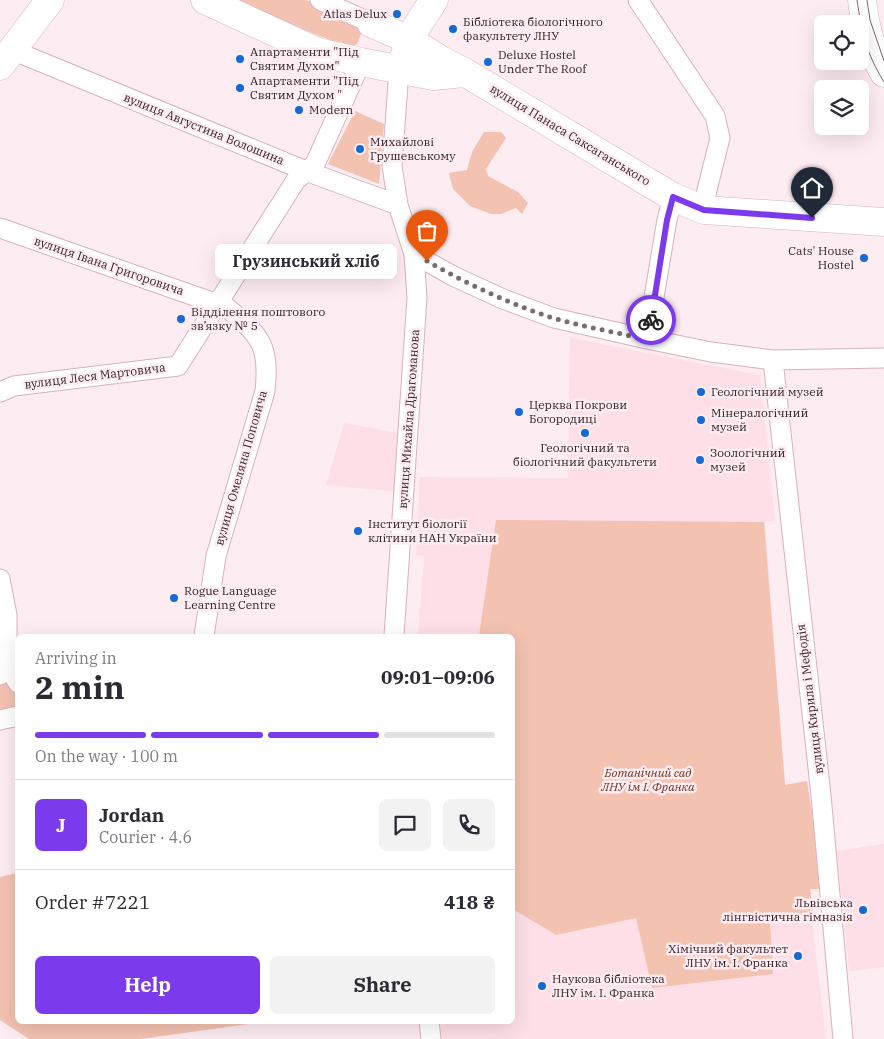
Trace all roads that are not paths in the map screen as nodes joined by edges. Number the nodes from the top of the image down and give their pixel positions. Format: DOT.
graph roads {
  1 [pos="50,0"];
  2 [pos="205,0"];
  3 [pos="320,0"];
  4 [pos="434,0"];
  5 [pos="638,0"];
  6 [pos="862,0"];
  7 [pos="370,12"];
  8 [pos="409,40"];
  9 [pos="6,58"];
  10 [pos="361,62"];
  11 [pos="399,70"];
  12 [pos="466,73"];
  13 [pos="884,73"];
  14 [pos="306,171"];
  15 [pos="673,197"];
  16 [pos="398,205"];
  17 [pos="704,210"];
  18 [pos="884,222"];
  19 [pos="0,228"];
  20 [pos="414,254"];
  21 [pos="218,304"];
  22 [pos="647,340"];
  23 [pos="884,358"];
  24 [pos="773,360"];
  25 [pos="0,392"];
  26 [pos="0,580"];
  27 [pos="204,634"];
  28 [pos="394,634"];
  29 [pos="3,670"];
  30 [pos="15,680"];
  31 [pos="15,717"];
  32 [pos="0,720"];
  33 [pos="429,1024"];
  34 [pos="431,1039"];
  35 [pos="843,1039"];
  1 -- 9 [label="street"];
  2 -- 10 [label="street"];
  3 -- 7 [label="street"];
  4 -- 8 [label="street"];
  5 -- 17 [label="street"];
  6 -- 13 [label="street"];
  7 -- 8 [label="street, вулиця Панаса Саксаганського"];
  7 -- 10 [label="street"];
  8 -- 11 [label="street"];
  8 -- 12 [label="street, вулиця Панаса Саксаганського"];
  9 -- 14 [label="street, вулиця Августина Волошина"];
  10 -- 11 [label="street"];
  10 -- 14 [label="street"];
  11 -- 12 [label="street"];
  11 -- 16 [label="street, вулиця Михайла Драгоманова"];
  12 -- 15 [label="street, вулиця Панаса Саксаганського"];
  14 -- 16 [label="street, вулиця Августина Волошина"];
  14 -- 21 [label="street"];
  15 -- 17 [label="street, вулиця Панаса Саксаганського"];
  15 -- 22 [label="street"];
  16 -- 20 [label="street, вулиця Михайла Драгоманова"];
  17 -- 18 [label="street, вулиця Панаса Саксаганського"];
  19 -- 21 [label="street, вулиця Івана Григоровича"];
  20 -- 22 [label="street"];
  20 -- 28 [label="street, вулиця Михайла Драгоманова"];
  21 -- 25 [label="street, вулиця Леся Мартовича"];
  21 -- 27 [label="street, вулиця Омеляна Поповича"];
  22 -- 24 [label="street"];
  23 -- 24 [label="street"];
  24 -- 35 [label="street, вулиця Кирила і Мефодія"];
  26 -- 29 [label="street"];
  29 -- 30 [label="street"];
  31 -- 32 [label="street"];
  33 -- 34 [label="street"];
}
